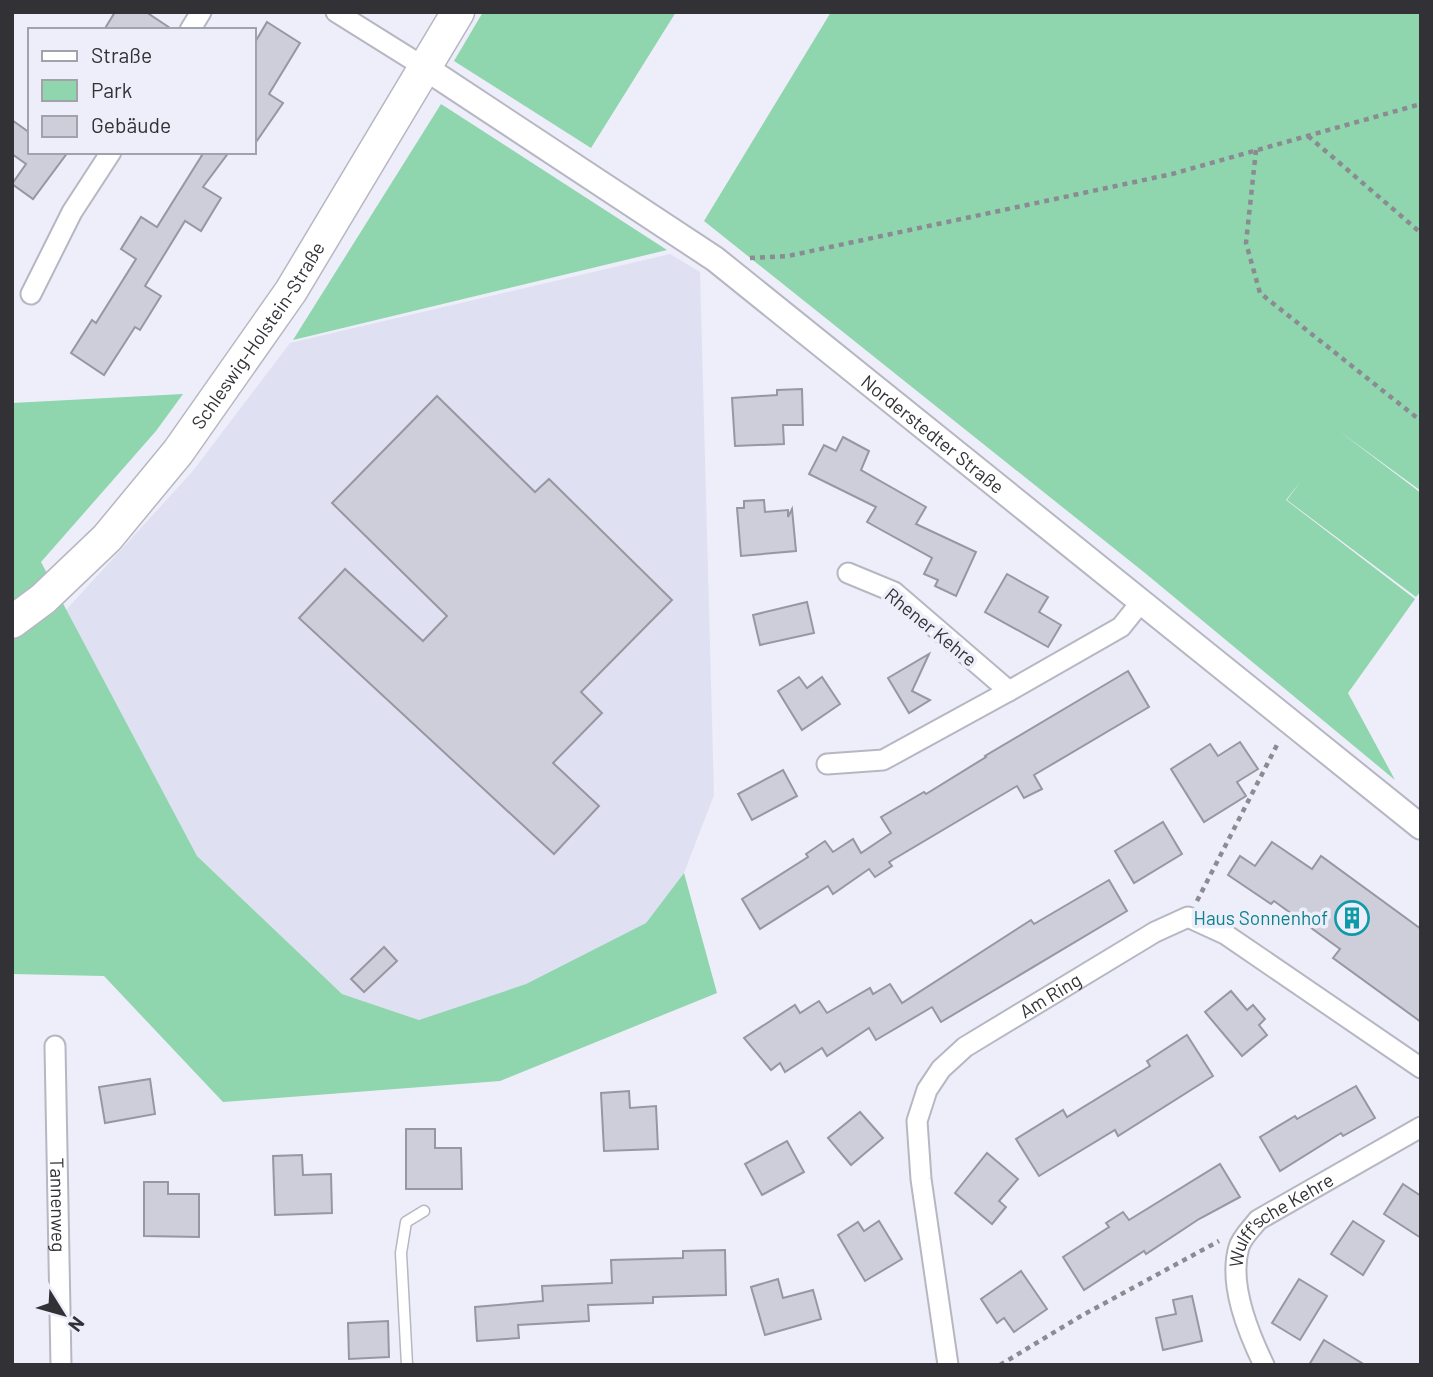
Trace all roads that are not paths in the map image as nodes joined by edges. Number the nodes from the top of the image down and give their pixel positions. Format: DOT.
graph roads {
  1 [pos="201,12"];
  2 [pos="336,12"];
  3 [pos="458,12"];
  4 [pos="191,28"];
  5 [pos="424,68"];
  6 [pos="110,154"];
  7 [pos="31,294"];
  8 [pos="848,573"];
  9 [pos="1141,602"];
  10 [pos="12,622"];
  11 [pos="1009,691"];
  12 [pos="827,764"];
  13 [pos="1421,827"];
  14 [pos="55,1046"];
  15 [pos="1421,1068"];
  16 [pos="1421,1127"];
  17 [pos="424,1211"];
  18 [pos="61,1365"];
  19 [pos="407,1365"];
  20 [pos="948,1365"];
  21 [pos="1264,1365"];
  1 -- 4 [label="street"];
  2 -- 5 [label="street"];
  3 -- 5 [label="main road, Schleswig-Holstein-Straße"];
  5 -- 9 [label="street, Norderstedter Straße"];
  5 -- 10 [label="main road, Schleswig-Holstein-Straße"];
  6 -- 7 [label="street"];
  8 -- 11 [label="street, Rhener Kehre"];
  9 -- 11 [label="street"];
  9 -- 13 [label="street, Norderstedter Straße"];
  11 -- 12 [label="street"];
  14 -- 18 [label="street, Tannenweg"];
  15 -- 20 [label="street, Am Ring"];
  16 -- 21 [label="street, Wulff'sche Kehre"];
  17 -- 19 [label="lane"];
}
